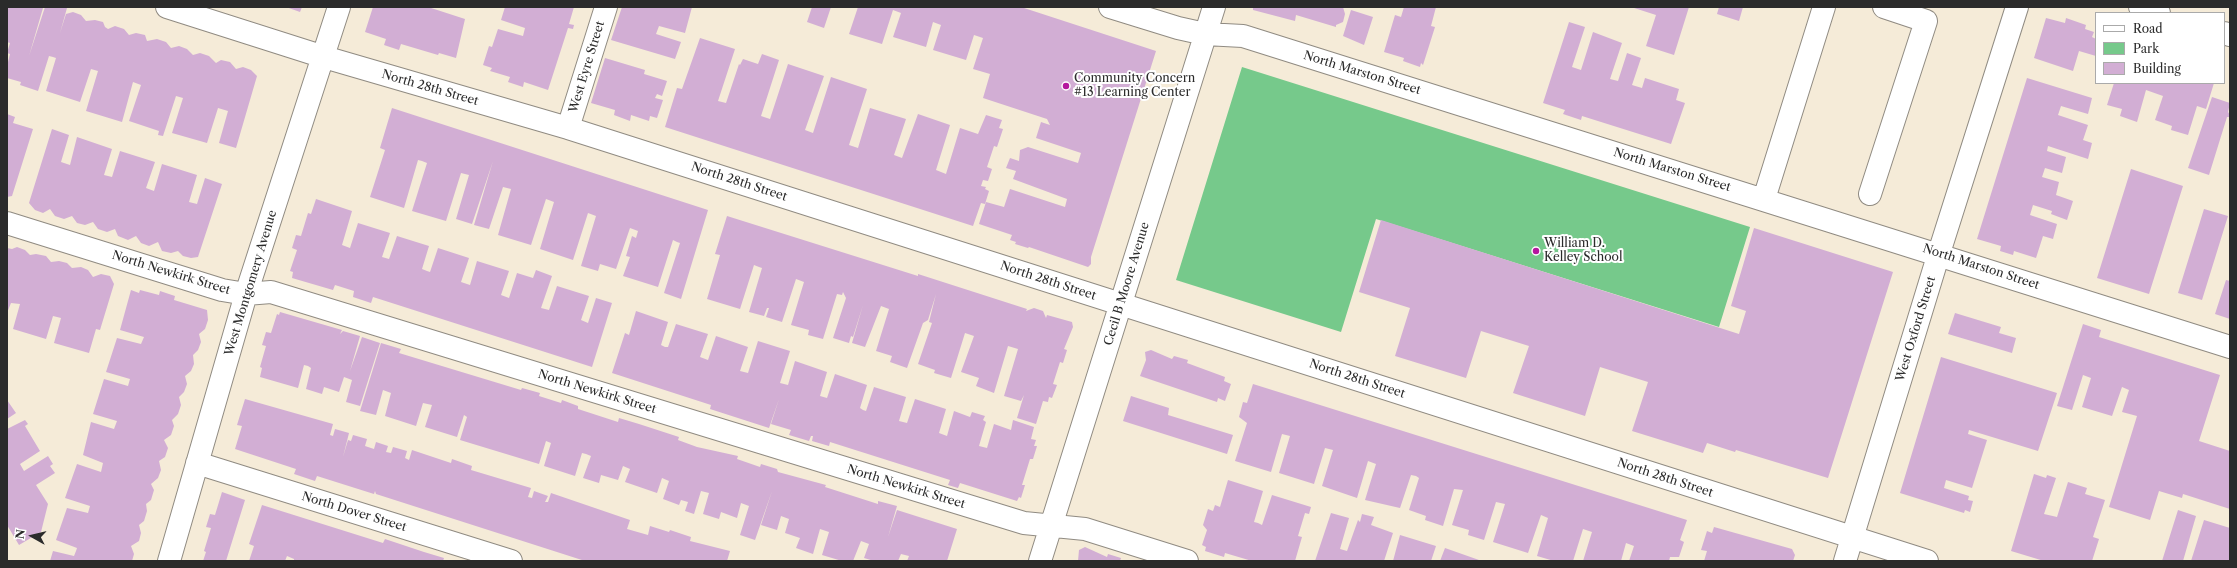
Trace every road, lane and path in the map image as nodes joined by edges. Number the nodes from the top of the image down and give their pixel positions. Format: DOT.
graph roads {
  1 [pos="167,7"];
  2 [pos="339,7"];
  3 [pos="606,7"];
  4 [pos="1110,7"];
  5 [pos="1214,7"];
  6 [pos="1824,7"];
  7 [pos="1884,7"];
  8 [pos="2017,7"];
  9 [pos="2140,7"];
  10 [pos="2156,12"];
  11 [pos="1205,34"];
  12 [pos="324,57"];
  13 [pos="568,128"];
  14 [pos="1870,194"];
  15 [pos="1764,199"];
  16 [pos="7,223"];
  17 [pos="1939,254"];
  18 [pos="246,294"];
  19 [pos="1121,304"];
  20 [pos="2230,347"];
  21 [pos="197,463"];
  22 [pos="1051,525"];
  23 [pos="1852,537"];
  24 [pos="169,561"];
  25 [pos="511,561"];
  26 [pos="1040,561"];
  27 [pos="1187,561"];
  28 [pos="1845,561"];
  29 [pos="1927,561"];
  1 -- 12 [label="street, North 28th Street"];
  2 -- 12 [label="street, West Montgomery Avenue"];
  3 -- 13 [label="street, West Eyre Street"];
  4 -- 11 [label="street, North Marston Street"];
  5 -- 11 [label="street, Cecil B Moore Avenue"];
  6 -- 15 [label="street"];
  7 -- 14 [label="street"];
  8 -- 17 [label="street, West Oxford Street"];
  9 -- 10 [label="street"];
  11 -- 15 [label="street, North Marston Street"];
  11 -- 19 [label="street, Cecil B Moore Avenue"];
  12 -- 13 [label="street, North 28th Street"];
  12 -- 18 [label="street, West Montgomery Avenue"];
  13 -- 19 [label="street, North 28th Street"];
  15 -- 17 [label="street, North Marston Street"];
  16 -- 18 [label="street, North Newkirk Street"];
  17 -- 20 [label="street, North Marston Street"];
  17 -- 23 [label="street, West Oxford Street"];
  18 -- 21 [label="street, West Montgomery Avenue"];
  18 -- 22 [label="street, North Newkirk Street"];
  19 -- 22 [label="street, Cecil B Moore Avenue"];
  19 -- 23 [label="street, North 28th Street"];
  21 -- 24 [label="street, West Montgomery Avenue"];
  21 -- 25 [label="street, North Dover Street"];
  22 -- 26 [label="street, Cecil B Moore Avenue"];
  22 -- 27 [label="street, North Newkirk Street"];
  23 -- 28 [label="street, West Oxford Street"];
  23 -- 29 [label="street, North 28th Street"];
}
